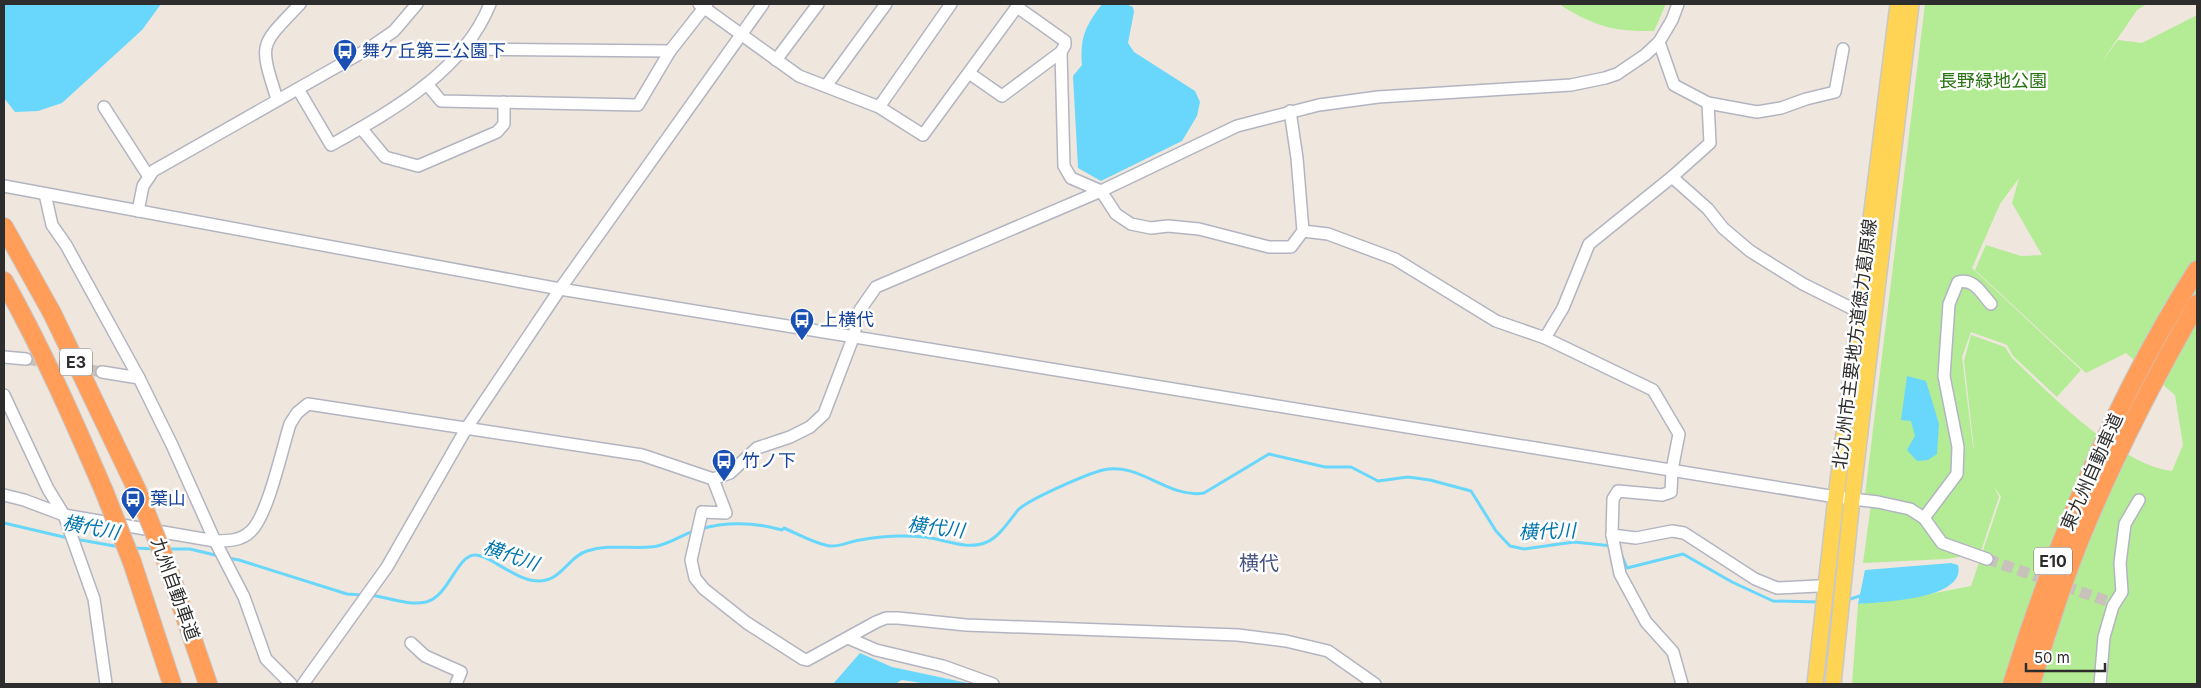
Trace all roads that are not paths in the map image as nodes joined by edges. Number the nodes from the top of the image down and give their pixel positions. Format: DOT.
graph roads {
  1 [pos="300,4"];
  2 [pos="417,4"];
  3 [pos="490,4"];
  4 [pos="763,4"];
  5 [pos="818,4"];
  6 [pos="886,4"];
  7 [pos="951,4"];
  8 [pos="1678,4"];
  9 [pos="1898,4"];
  10 [pos="1911,4"];
  11 [pos="703,5"];
  12 [pos="1018,5"];
  13 [pos="740,35"];
  14 [pos="1659,42"];
  15 [pos="463,49"];
  16 [pos="1843,49"];
  17 [pos="670,51"];
  18 [pos="1061,52"];
  19 [pos="776,60"];
  20 [pos="969,73"];
  21 [pos="426,84"];
  22 [pos="826,86"];
  23 [pos="298,89"];
  24 [pos="277,99"];
  25 [pos="504,102"];
  26 [pos="1708,102"];
  27 [pos="104,107"];
  28 [pos="880,107"];
  29 [pos="1290,111"];
  30 [pos="361,128"];
  31 [pos="149,177"];
  32 [pos="1672,177"];
  33 [pos="4,186"];
  34 [pos="1101,191"];
  35 [pos="45,194"];
  36 [pos="138,211"];
  37 [pos="7,231"];
  38 [pos="1303,231"];
  39 [pos="2197,270"];
  40 [pos="4,281"];
  41 [pos="560,289"];
  42 [pos="1991,304"];
  43 [pos="2197,304"];
  44 [pos="1859,312"];
  45 [pos="853,338"];
  46 [pos="1545,338"];
  47 [pos="4,357"];
  48 [pos="26,359"];
  49 [pos="102,372"];
  50 [pos="139,378"];
  51 [pos="4,395"];
  52 [pos="466,429"];
  53 [pos="1672,470"];
  54 [pos="713,479"];
  55 [pos="4,495"];
  56 [pos="1836,497"];
  57 [pos="1852,499"];
  58 [pos="2139,500"];
  59 [pos="64,515"];
  60 [pos="1924,518"];
  61 [pos="1612,535"];
  62 [pos="214,541"];
  63 [pos="1987,560"];
  64 [pos="1818,586"];
  65 [pos="848,638"];
  66 [pos="411,643"];
  67 [pos="106,684"];
  68 [pos="172,684"];
  69 [pos="208,684"];
  70 [pos="290,684"];
  71 [pos="302,684"];
  72 [pos="456,684"];
  73 [pos="993,684"];
  74 [pos="1375,684"];
  75 [pos="1682,684"];
  76 [pos="1815,684"];
  77 [pos="1833,684"];
  78 [pos="2012,684"];
  79 [pos="2031,684"];
  80 [pos="2100,684"];
  1 -- 24 [label="street"];
  2 -- 23 [label="street"];
  3 -- 15 [label="street"];
  4 -- 13 [label="street"];
  5 -- 19 [label="street"];
  6 -- 22 [label="street"];
  7 -- 28 [label="street"];
  8 -- 14 [label="street"];
  9 -- 44 [label="main road, 北九州市主要地方道徳力葛原線"];
  10 -- 57 [label="main road, 北九州市主要地方道徳力葛原線"];
  11 -- 13 [label="street"];
  11 -- 17 [label="street"];
  12 -- 18 [label="street"];
  12 -- 20 [label="street"];
  13 -- 19 [label="street"];
  13 -- 41 [label="street"];
  14 -- 26 [label="street"];
  14 -- 29 [label="street"];
  15 -- 17 [label="street"];
  15 -- 21 [label="street"];
  16 -- 26 [label="street"];
  17 -- 25 [label="street"];
  18 -- 20 [label="street"];
  18 -- 34 [label="street"];
  19 -- 22 [label="street"];
  20 -- 28 [label="street"];
  21 -- 25 [label="street"];
  21 -- 30 [label="street"];
  22 -- 28 [label="street"];
  23 -- 24 [label="street"];
  23 -- 30 [label="street"];
  24 -- 31 [label="street"];
  25 -- 30 [label="street"];
  26 -- 32 [label="street"];
  27 -- 31 [label="street"];
  29 -- 34 [label="street"];
  29 -- 38 [label="street"];
  31 -- 36 [label="street"];
  32 -- 44 [label="street"];
  32 -- 46 [label="street"];
  33 -- 35 [label="street"];
  34 -- 38 [label="street"];
  34 -- 45 [label="street"];
  35 -- 36 [label="street"];
  35 -- 50 [label="street"];
  36 -- 41 [label="street"];
  37 -- 69 [label="highway, 九州自動車道 / E3, bridge"];
  38 -- 46 [label="street"];
  39 -- 78 [label="highway, 東九州自動車道 / E10"];
  40 -- 68 [label="highway, 九州自動車道 / E3, bridge"];
  41 -- 45 [label="street"];
  41 -- 52 [label="street"];
  42 -- 60 [label="street"];
  43 -- 79 [label="highway, 東九州自動車道 / E10"];
  44 -- 56 [label="main road, 北九州市主要地方道徳力葛原線"];
  45 -- 53 [label="street"];
  45 -- 54 [label="street"];
  46 -- 53 [label="street"];
  47 -- 48 [label="street"];
  49 -- 50 [label="street"];
  50 -- 62 [label="street"];
  51 -- 59 [label="street"];
  52 -- 54 [label="street"];
  52 -- 62 [label="street"];
  52 -- 71 [label="street"];
  53 -- 56 [label="street"];
  53 -- 61 [label="street"];
  54 -- 65 [label="street"];
  55 -- 59 [label="street"];
  56 -- 57 [label="street"];
  56 -- 76 [label="main road, 北九州市主要地方道徳力葛原線"];
  57 -- 60 [label="street"];
  57 -- 77 [label="main road, 北九州市主要地方道徳力葛原線"];
  58 -- 80 [label="street"];
  59 -- 62 [label="street"];
  59 -- 67 [label="street"];
  60 -- 63 [label="street"];
  61 -- 64 [label="street"];
  61 -- 75 [label="street"];
  62 -- 70 [label="street"];
  65 -- 73 [label="street"];
  65 -- 74 [label="street"];
  66 -- 72 [label="street"];
}
